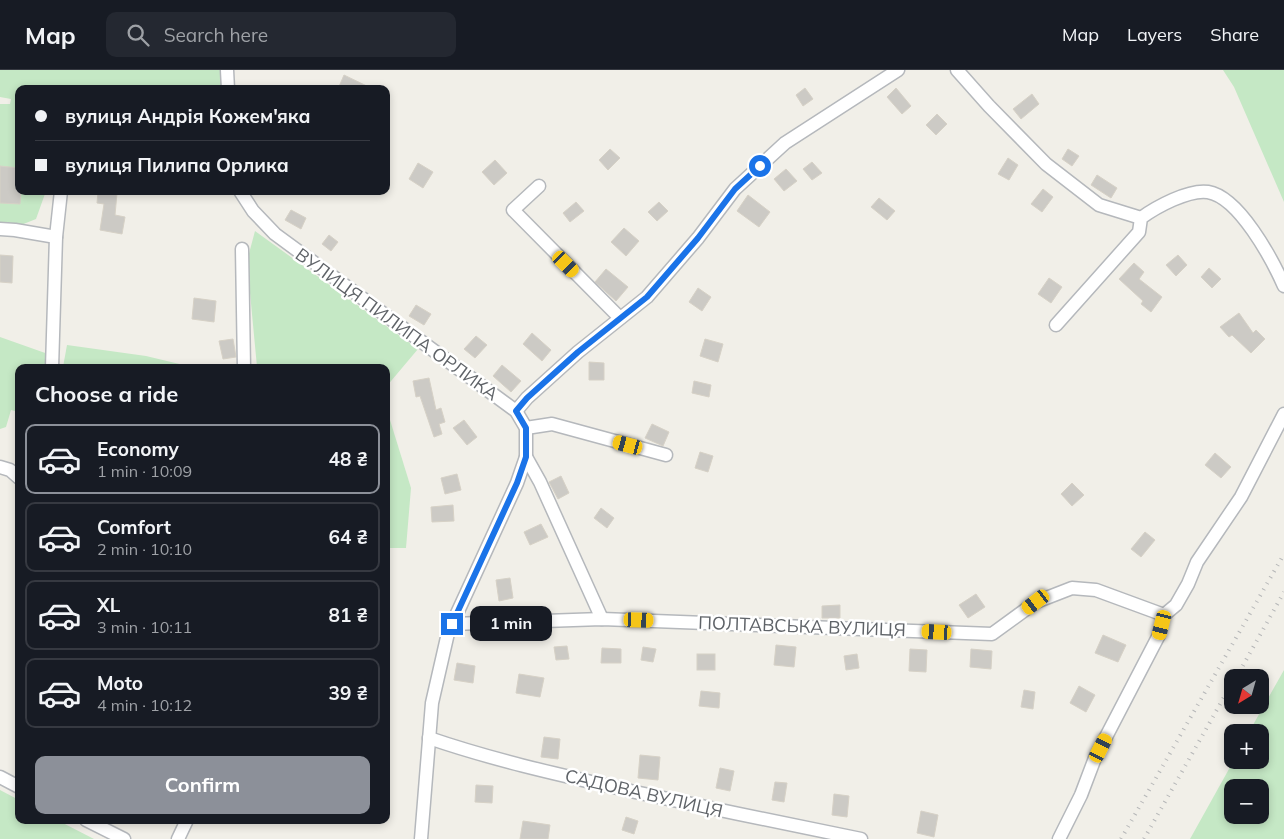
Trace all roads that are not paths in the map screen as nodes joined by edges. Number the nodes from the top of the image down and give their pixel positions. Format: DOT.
graph roads {
  1 [pos="227,70"];
  2 [pos="898,70"];
  3 [pos="956,70"];
  4 [pos="228,85"];
  5 [pos="539,186"];
  6 [pos="61,195"];
  7 [pos="242,195"];
  8 [pos="1141,218"];
  9 [pos="0,229"];
  10 [pos="56,237"];
  11 [pos="242,249"];
  12 [pos="1284,286"];
  13 [pos="620,318"];
  14 [pos="1056,325"];
  15 [pos="52,364"];
  16 [pos="244,364"];
  17 [pos="516,411"];
  18 [pos="1284,414"];
  19 [pos="526,428"];
  20 [pos="666,455"];
  21 [pos="526,457"];
  22 [pos="0,467"];
  23 [pos="15,474"];
  24 [pos="1164,614"];
  25 [pos="602,619"];
  26 [pos="452,624"];
  27 [pos="429,738"];
  28 [pos="0,777"];
  29 [pos="15,785"];
  30 [pos="94,824"];
  31 [pos="186,824"];
  32 [pos="124,839"];
  33 [pos="178,839"];
  34 [pos="420,839"];
  35 [pos="862,839"];
  36 [pos="1059,839"];
  1 -- 4 [label="street"];
  2 -- 13 [label="street"];
  3 -- 8 [label="street"];
  5 -- 13 [label="street"];
  6 -- 10 [label="street"];
  7 -- 17 [label="street, ВУЛИЦЯ ПИЛИПА ОРЛИКА"];
  8 -- 12 [label="street"];
  8 -- 14 [label="street"];
  9 -- 10 [label="street"];
  10 -- 15 [label="street"];
  11 -- 16 [label="street"];
  13 -- 17 [label="street"];
  17 -- 19 [label="street, ВУЛИЦЯ ПИЛИПА ОРЛИКА"];
  18 -- 24 [label="street"];
  19 -- 20 [label="street"];
  19 -- 21 [label="street"];
  21 -- 25 [label="street"];
  21 -- 26 [label="street"];
  22 -- 23 [label="street"];
  24 -- 25 [label="street, ПОЛТАВСЬКА ВУЛИЦЯ"];
  24 -- 36 [label="street"];
  25 -- 26 [label="street, ПОЛТАВСЬКА ВУЛИЦЯ"];
  26 -- 27 [label="street"];
  27 -- 34 [label="street"];
  27 -- 35 [label="street, САДОВА ВУЛИЦЯ"];
  28 -- 29 [label="street"];
  30 -- 32 [label="street"];
  31 -- 33 [label="street"];
}
